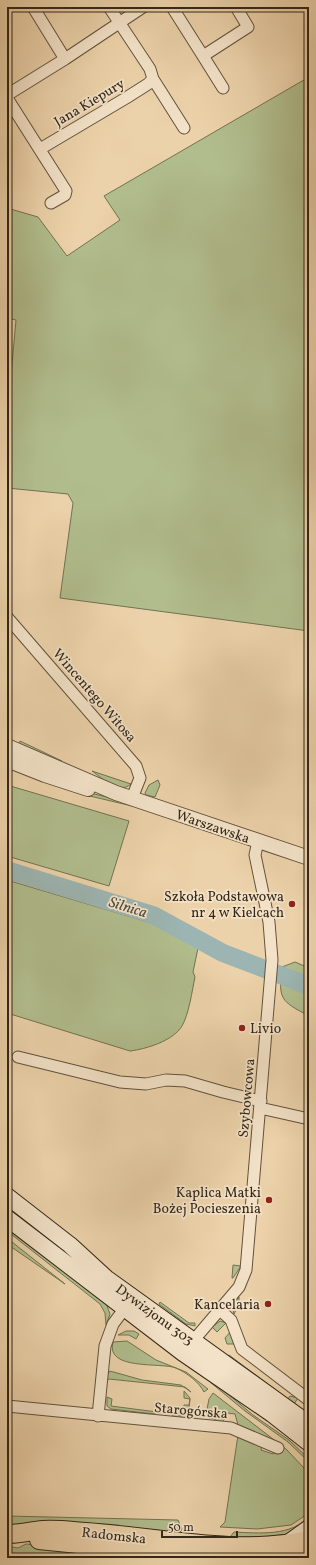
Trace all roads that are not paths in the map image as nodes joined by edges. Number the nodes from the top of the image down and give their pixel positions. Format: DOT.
graph roads {
  1 [pos="33,7"];
  2 [pos="109,7"];
  3 [pos="144,7"];
  4 [pos="172,7"];
  5 [pos="236,7"];
  6 [pos="120,22"];
  7 [pos="203,56"];
  8 [pos="65,59"];
  9 [pos="153,79"];
  10 [pos="223,88"];
  11 [pos="7,96"];
  12 [pos="184,128"];
  13 [pos="40,149"];
  14 [pos="51,203"];
  15 [pos="7,617"];
  16 [pos="7,746"];
  17 [pos="7,760"];
  18 [pos="116,793"];
  19 [pos="132,798"];
  20 [pos="258,841"];
  21 [pos="309,858"];
  22 [pos="18,1057"];
  23 [pos="260,1104"];
  24 [pos="309,1119"];
  25 [pos="7,1196"];
  26 [pos="7,1218"];
  27 [pos="125,1308"];
  28 [pos="220,1310"];
  29 [pos="193,1341"];
  30 [pos="309,1400"];
  31 [pos="7,1406"];
  32 [pos="98,1416"];
  33 [pos="309,1424"];
  34 [pos="309,1443"];
  35 [pos="278,1448"];
  36 [pos="309,1528"];
  37 [pos="11,1534"];
  38 [pos="309,1540"];
  39 [pos="286,1552"];
  40 [pos="309,1553"];
  41 [pos="216,1558"];
  1 -- 8 [label="street"];
  2 -- 6 [label="street"];
  3 -- 6 [label="street"];
  4 -- 7 [label="street"];
  5 -- 7 [label="street"];
  6 -- 8 [label="street"];
  6 -- 9 [label="street"];
  7 -- 10 [label="street"];
  8 -- 11 [label="street"];
  9 -- 12 [label="street"];
  9 -- 13 [label="street, Jana Kiepury"];
  11 -- 13 [label="street"];
  13 -- 14 [label="street"];
  15 -- 19 [label="street, Wincentego Witosa"];
  16 -- 18 [label="street, Warszawska"];
  17 -- 18 [label="street, Warszawska"];
  18 -- 19 [label="street, Warszawska"];
  19 -- 20 [label="street, Warszawska"];
  20 -- 21 [label="street, Warszawska"];
  20 -- 23 [label="street, Szybowcowa"];
  22 -- 23 [label="street"];
  23 -- 24 [label="street"];
  23 -- 28 [label="street, Szybowcowa"];
  25 -- 29 [label="main road, Dywizjonu 303"];
  26 -- 27 [label="main road, Dywizjonu 303"];
  27 -- 32 [label="street"];
  27 -- 34 [label="main road, Dywizjonu 303"];
  28 -- 29 [label="street, Szybowcowa"];
  28 -- 30 [label="street"];
  29 -- 33 [label="main road, Dywizjonu 303"];
  31 -- 32 [label="street, Starogórska"];
  32 -- 35 [label="street, Starogórska"];
  36 -- 39 [label="main road"];
  37 -- 39 [label="main road, Radomska"];
  37 -- 41 [label="main road, Radomska"];
  38 -- 39 [label="main road, Radomska"];
  39 -- 40 [label="main road, Radomska"];
}
